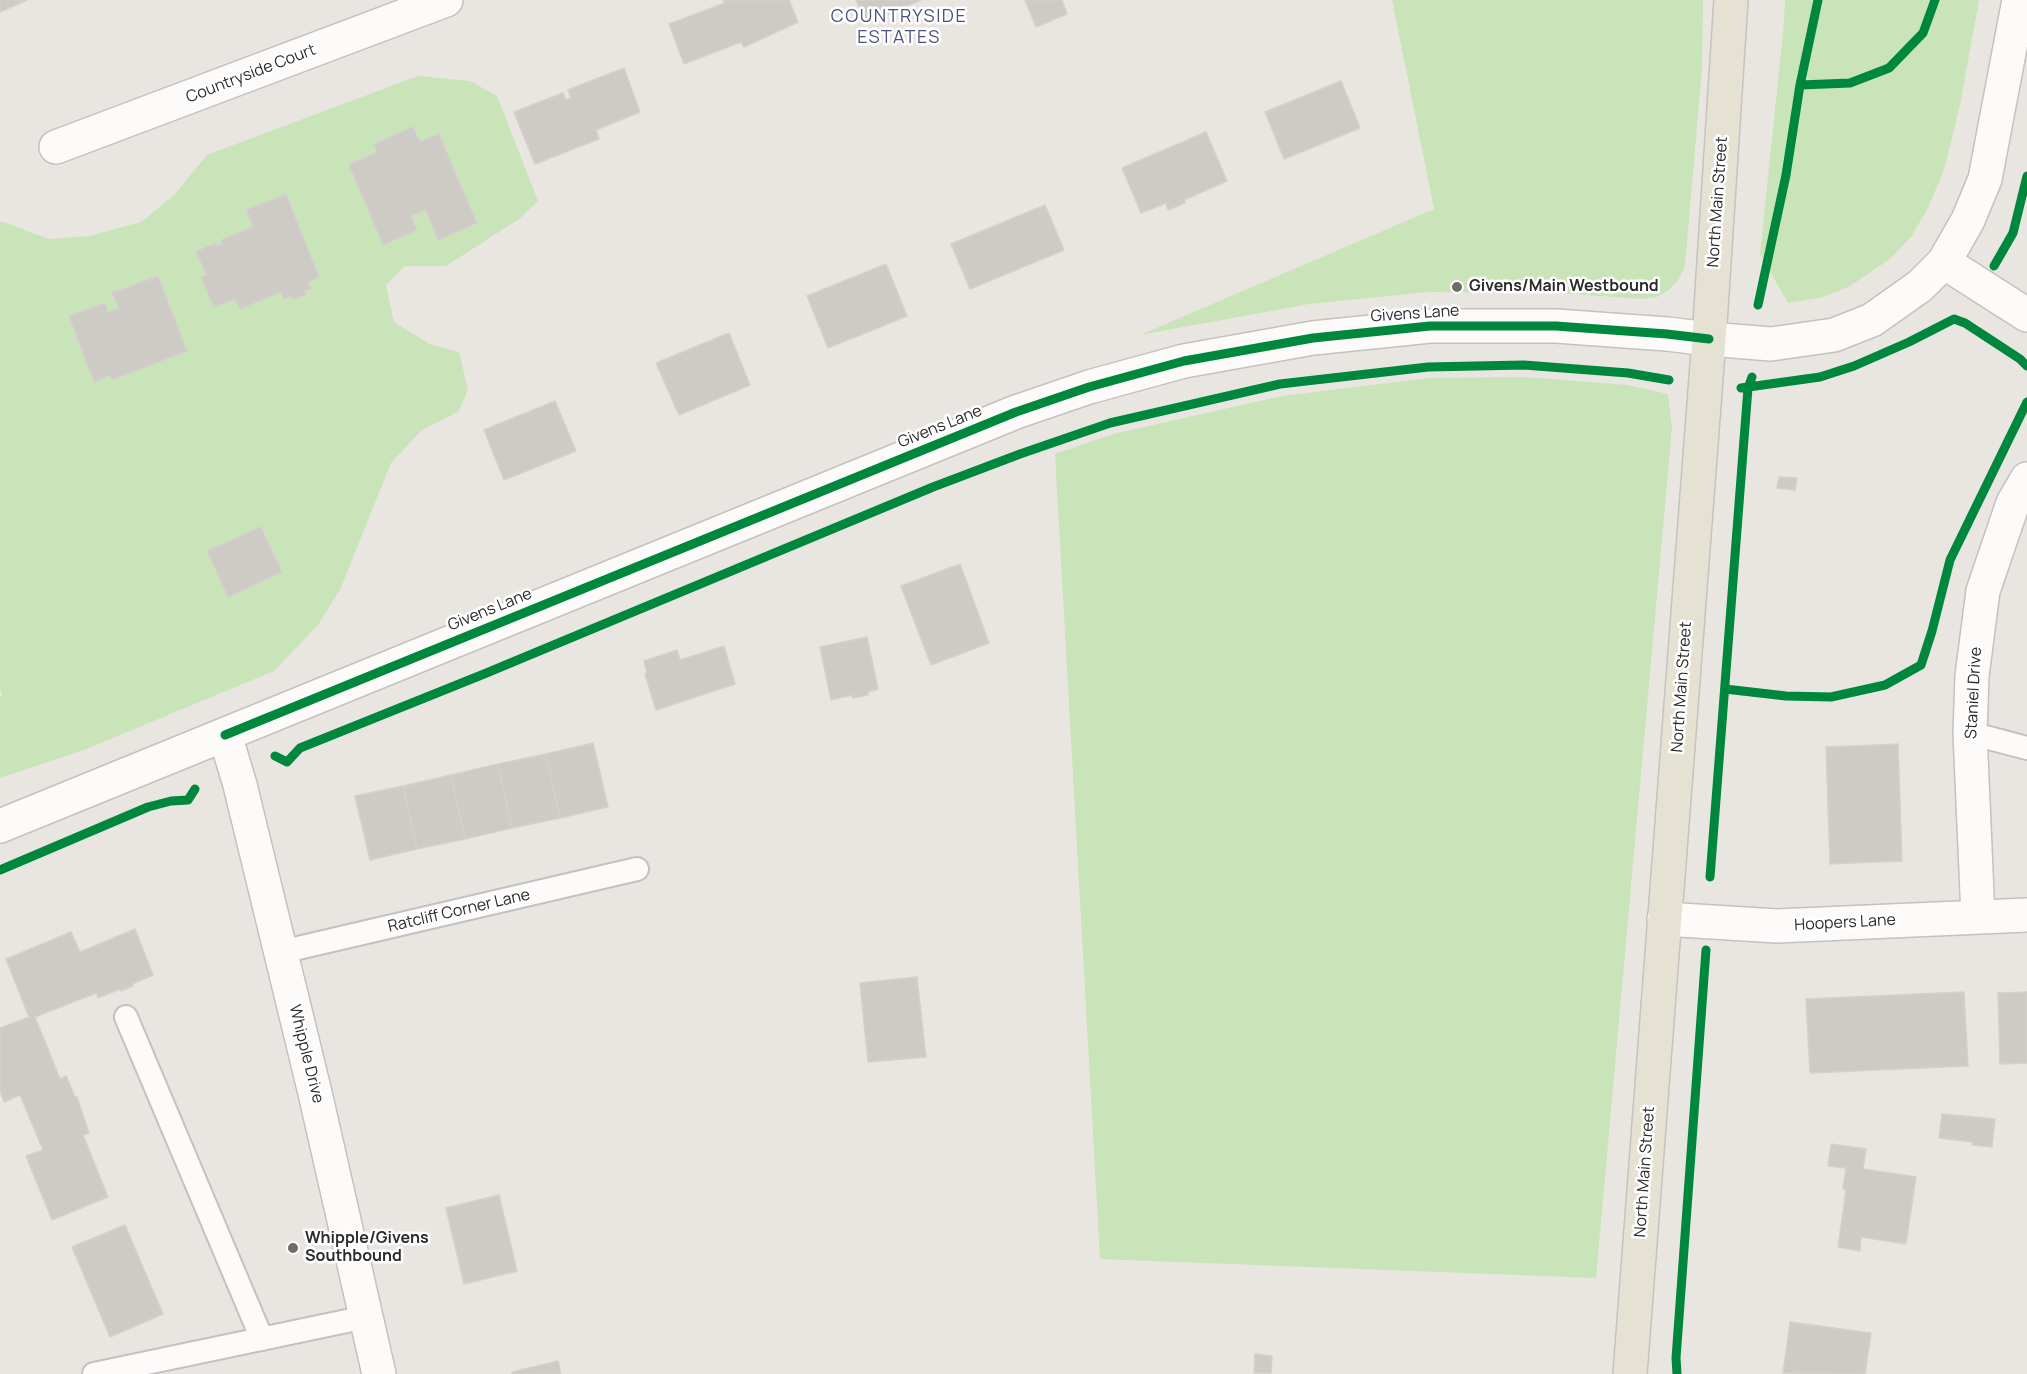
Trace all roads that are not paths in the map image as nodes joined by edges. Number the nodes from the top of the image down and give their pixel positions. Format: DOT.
graph roads {
  1 [pos="446,0"];
  2 [pos="1731,0"];
  3 [pos="2019,0"];
  4 [pos="56,147"];
  5 [pos="1944,262"];
  6 [pos="2027,315"];
  7 [pos="1709,339"];
  8 [pos="2027,478"];
  9 [pos="1970,733"];
  10 [pos="225,735"];
  11 [pos="2027,748"];
  12 [pos="0,826"];
  13 [pos="637,869"];
  14 [pos="2027,915"];
  15 [pos="1978,917"];
  16 [pos="1664,919"];
  17 [pos="281,952"];
  18 [pos="126,1017"];
  19 [pos="366,1317"];
  20 [pos="262,1339"];
  21 [pos="94,1374"];
  22 [pos="379,1374"];
  23 [pos="1630,1374"];
  1 -- 4 [label="street, Countryside Court"];
  2 -- 7 [label="main road, North Main Street"];
  3 -- 5 [label="street, Givens Lane"];
  5 -- 6 [label="street"];
  5 -- 7 [label="street, Givens Lane"];
  7 -- 10 [label="street, Givens Lane"];
  7 -- 16 [label="main road, North Main Street"];
  8 -- 9 [label="street, Staniel Drive"];
  9 -- 11 [label="lane"];
  9 -- 15 [label="street, Staniel Drive"];
  10 -- 12 [label="street, Givens Lane"];
  10 -- 17 [label="street, Whipple Drive"];
  13 -- 17 [label="lane, Ratcliff Corner Lane"];
  14 -- 15 [label="street, Hoopers Lane"];
  15 -- 16 [label="street, Hoopers Lane"];
  16 -- 23 [label="main road, North Main Street"];
  17 -- 19 [label="street, Whipple Drive"];
  18 -- 20 [label="lane"];
  19 -- 20 [label="lane"];
  19 -- 22 [label="street, Whipple Drive"];
  20 -- 21 [label="lane"];
}
